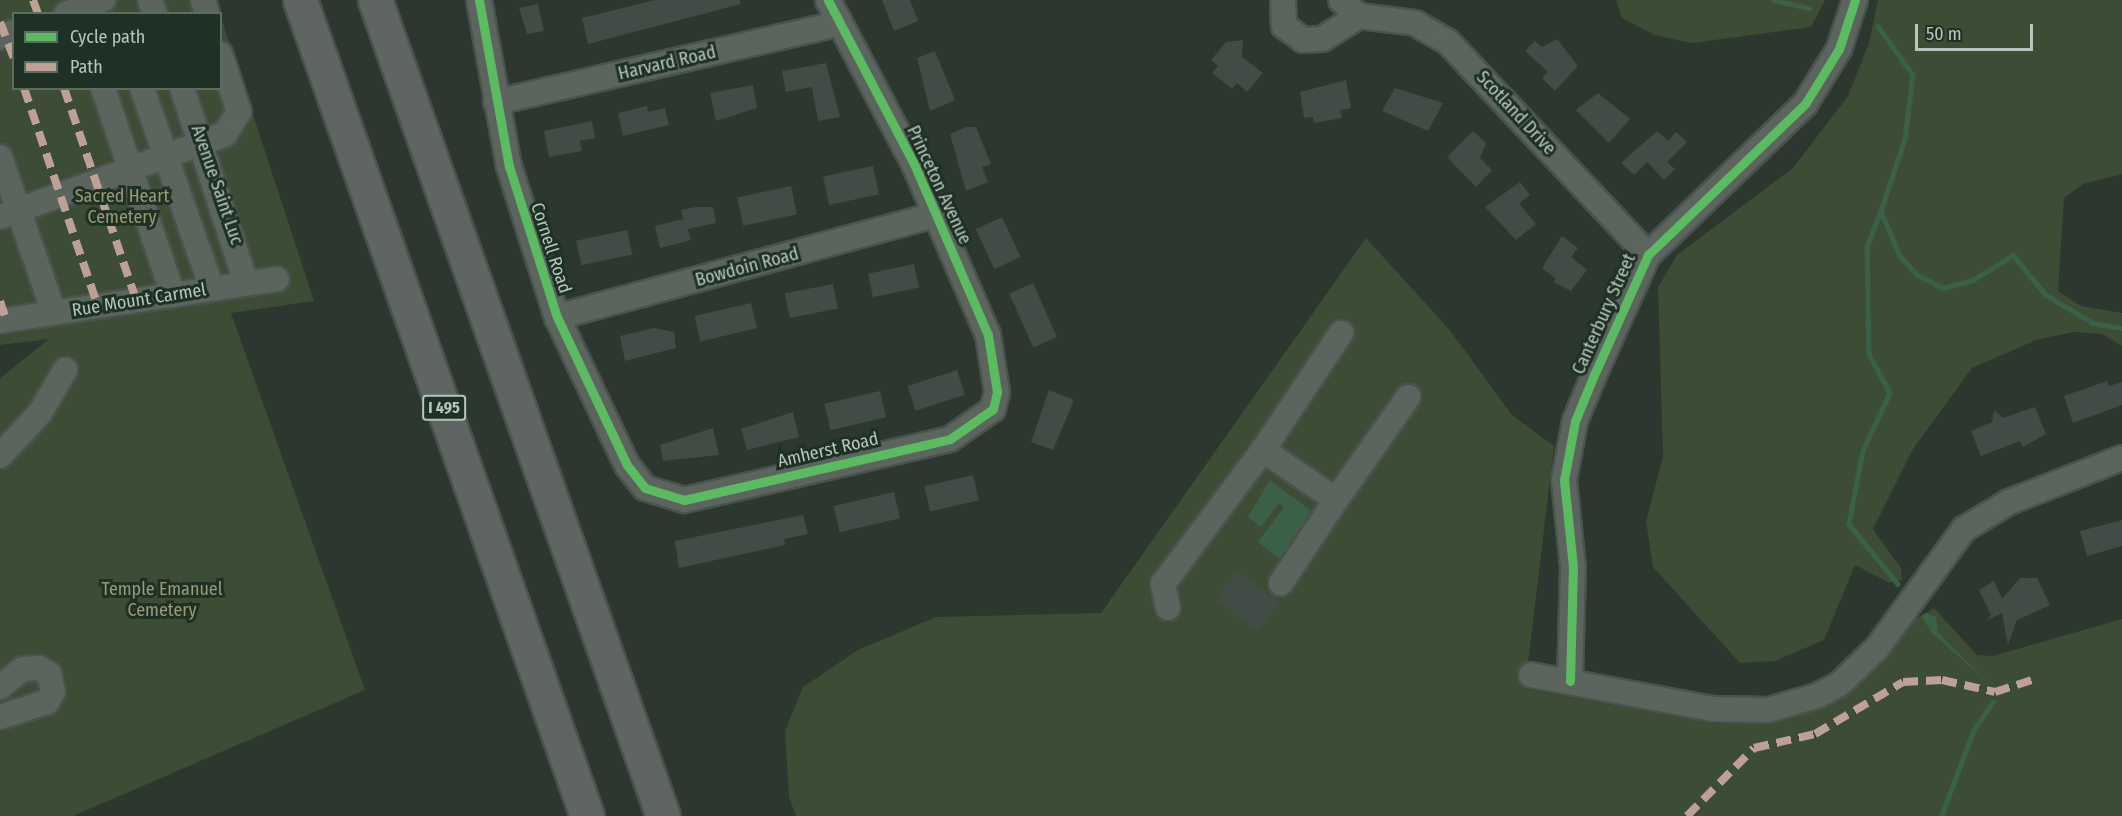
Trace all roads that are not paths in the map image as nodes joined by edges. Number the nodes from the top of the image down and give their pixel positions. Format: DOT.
graph roads {
  1 [pos="103,0"];
  2 [pos="300,0"];
  3 [pos="375,0"];
  4 [pos="479,0"];
  5 [pos="828,0"];
  6 [pos="1283,0"];
  7 [pos="1855,0"];
  8 [pos="1350,8"];
  9 [pos="74,9"];
  10 [pos="837,24"];
  11 [pos="222,60"];
  12 [pos="105,90"];
  13 [pos="143,90"];
  14 [pos="183,90"];
  15 [pos="496,102"];
  16 [pos="202,144"];
  17 [pos="165,156"];
  18 [pos="0,157"];
  19 [pos="130,169"];
  20 [pos="10,214"];
  21 [pos="936,215"];
  22 [pos="1648,255"];
  23 [pos="277,279"];
  24 [pos="246,283"];
  25 [pos="212,289"];
  26 [pos="173,295"];
  27 [pos="54,313"];
  28 [pos="557,317"];
  29 [pos="0,321"];
  30 [pos="1341,333"];
  31 [pos="65,370"];
  32 [pos="997,392"];
  33 [pos="1408,397"];
  34 [pos="1263,450"];
  35 [pos="0,456"];
  36 [pos="2122,458"];
  37 [pos="645,488"];
  38 [pos="1336,500"];
  39 [pos="1281,583"];
  40 [pos="1168,608"];
  41 [pos="1531,675"];
  42 [pos="1570,681"];
  43 [pos="0,687"];
  44 [pos="0,717"];
  45 [pos="587,816"];
  46 [pos="663,816"];
  1 -- 9 [label="street"];
  2 -- 45 [label="highway, I 495"];
  3 -- 46 [label="highway"];
  4 -- 15 [label="street, Cornell Road"];
  5 -- 10 [label="street, Princeton Avenue"];
  6 -- 8 [label="street, Scotland Drive"];
  7 -- 22 [label="street, Canterbury Street"];
  8 -- 22 [label="street, Scotland Drive"];
  10 -- 15 [label="street, Harvard Road"];
  10 -- 21 [label="street, Princeton Avenue"];
  11 -- 16 [label="street"];
  12 -- 19 [label="street"];
  13 -- 17 [label="street"];
  14 -- 16 [label="street, Avenue Saint Luc"];
  15 -- 28 [label="street, Cornell Road"];
  16 -- 17 [label="street"];
  16 -- 24 [label="street, Avenue Saint Luc"];
  17 -- 19 [label="street"];
  17 -- 25 [label="street"];
  18 -- 20 [label="street"];
  19 -- 20 [label="street"];
  19 -- 26 [label="street"];
  20 -- 27 [label="street"];
  21 -- 28 [label="street, Bowdoin Road"];
  21 -- 32 [label="street, Princeton Avenue"];
  22 -- 42 [label="street, Canterbury Street"];
  23 -- 24 [label="street, Rue Mount Carmel"];
  24 -- 25 [label="street, Rue Mount Carmel"];
  25 -- 26 [label="street, Rue Mount Carmel"];
  26 -- 27 [label="street, Rue Mount Carmel"];
  27 -- 29 [label="street, Rue Mount Carmel"];
  28 -- 37 [label="street, Cornell Road"];
  30 -- 34 [label="street"];
  31 -- 35 [label="street"];
  32 -- 37 [label="street, Amherst Road"];
  33 -- 38 [label="street"];
  34 -- 38 [label="street"];
  34 -- 40 [label="street"];
  36 -- 42 [label="street"];
  38 -- 39 [label="street"];
  41 -- 42 [label="street"];
  43 -- 44 [label="street"];
}
